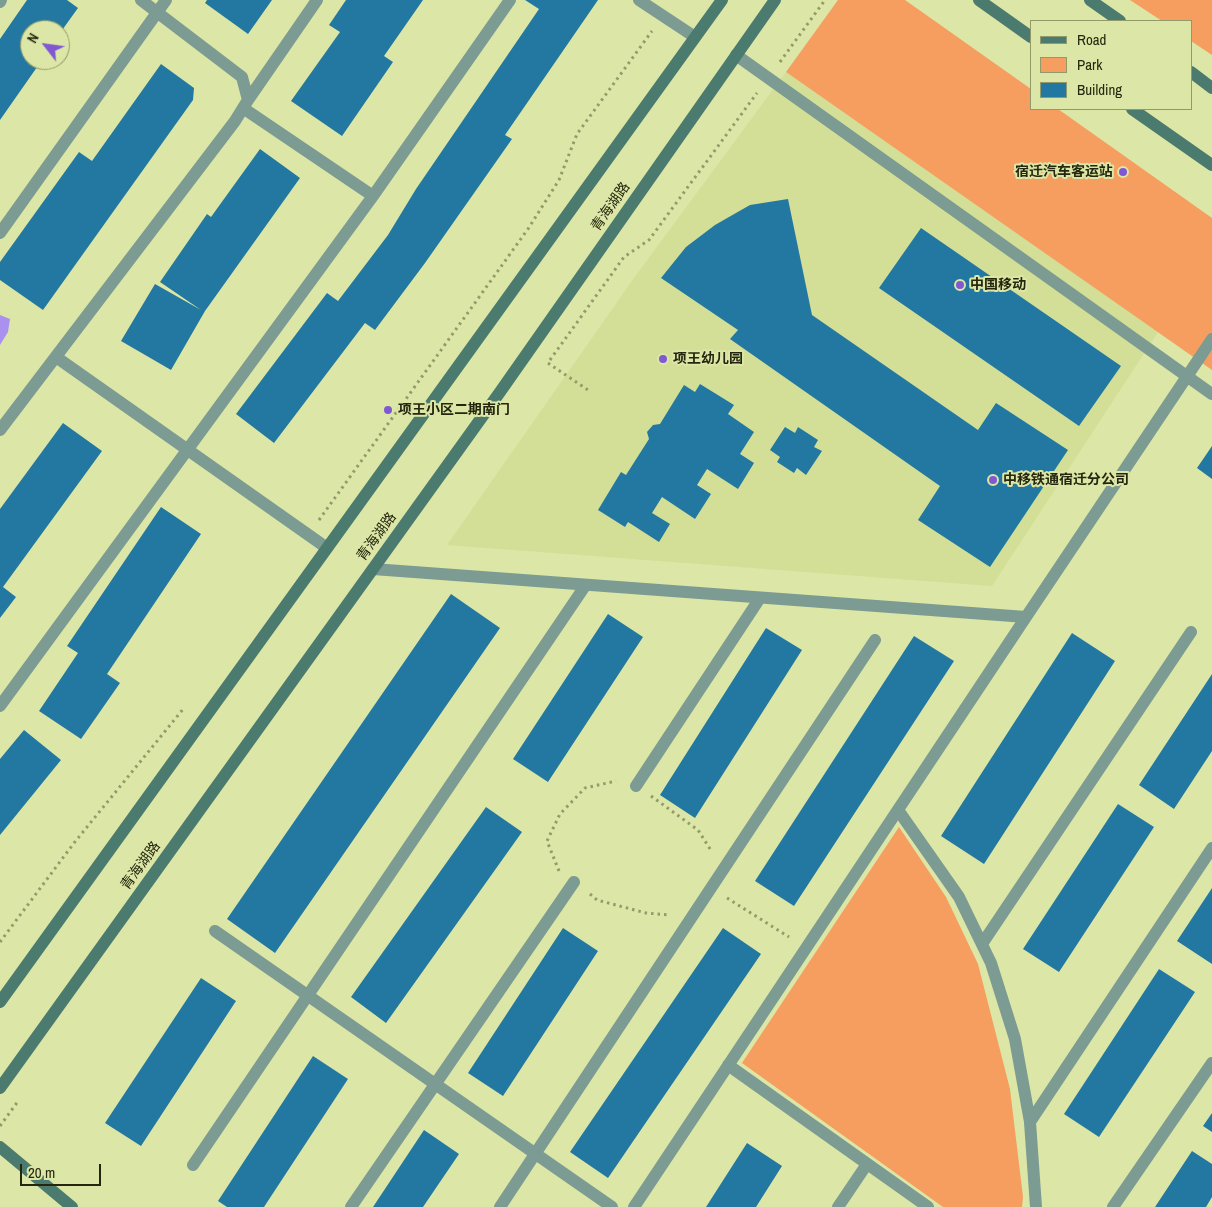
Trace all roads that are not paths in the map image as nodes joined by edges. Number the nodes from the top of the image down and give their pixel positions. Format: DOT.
graph roads {
  1 [pos="140,0"];
  2 [pos="166,0"];
  3 [pos="317,0"];
  4 [pos="510,0"];
  5 [pos="639,0"];
  6 [pos="722,0"];
  7 [pos="775,0"];
  8 [pos="978,0"];
  9 [pos="1090,0"];
  10 [pos="158,12"];
  11 [pos="1119,20"];
  12 [pos="1030,36"];
  13 [pos="695,38"];
  14 [pos="736,55"];
  15 [pos="1192,73"];
  16 [pos="1212,88"];
  17 [pos="245,104"];
  18 [pos="1133,110"];
  19 [pos="1212,165"];
  20 [pos="372,196"];
  21 [pos="0,233"];
  22 [pos="1212,339"];
  23 [pos="56,357"];
  24 [pos="1187,376"];
  25 [pos="1212,394"];
  26 [pos="0,430"];
  27 [pos="186,449"];
  28 [pos="327,548"];
  29 [pos="373,569"];
  30 [pos="585,586"];
  31 [pos="760,598"];
  32 [pos="1026,617"];
  33 [pos="1192,632"];
  34 [pos="875,640"];
  35 [pos="0,706"];
  36 [pos="636,786"];
  37 [pos="898,810"];
  38 [pos="1212,848"];
  39 [pos="574,882"];
  40 [pos="215,931"];
  41 [pos="982,944"];
  42 [pos="307,996"];
  43 [pos="0,1002"];
  44 [pos="1212,1063"];
  45 [pos="728,1065"];
  46 [pos="435,1084"];
  47 [pos="0,1088"];
  48 [pos="1030,1122"];
  49 [pos="0,1147"];
  50 [pos="535,1154"];
  51 [pos="868,1164"];
  52 [pos="193,1165"];
  53 [pos="72,1207"];
  54 [pos="352,1207"];
  55 [pos="500,1207"];
  56 [pos="612,1207"];
  57 [pos="634,1207"];
  58 [pos="838,1207"];
  59 [pos="928,1207"];
  60 [pos="1036,1207"];
  61 [pos="1113,1207"];
  1 -- 10 [label="street"];
  2 -- 10 [label="street"];
  3 -- 17 [label="street"];
  4 -- 20 [label="street"];
  5 -- 13 [label="street"];
  6 -- 13 [label="main road"];
  7 -- 14 [label="main road, 青海湖路"];
  8 -- 12 [label="main road"];
  9 -- 11 [label="main road"];
  10 -- 17 [label="street"];
  10 -- 21 [label="street"];
  13 -- 28 [label="main road"];
  14 -- 24 [label="street"];
  14 -- 29 [label="main road, 青海湖路"];
  15 -- 16 [label="main road"];
  17 -- 20 [label="street"];
  17 -- 23 [label="street"];
  18 -- 19 [label="main road"];
  20 -- 27 [label="street"];
  22 -- 24 [label="street"];
  23 -- 26 [label="street"];
  23 -- 27 [label="street"];
  24 -- 25 [label="street"];
  24 -- 32 [label="street"];
  27 -- 28 [label="street"];
  27 -- 35 [label="street"];
  28 -- 43 [label="main road"];
  29 -- 30 [label="street"];
  29 -- 47 [label="main road, 青海湖路"];
  30 -- 31 [label="street"];
  30 -- 42 [label="street"];
  31 -- 32 [label="street"];
  31 -- 36 [label="street"];
  32 -- 37 [label="street"];
  33 -- 41 [label="street"];
  34 -- 50 [label="street"];
  37 -- 41 [label="street"];
  37 -- 45 [label="street"];
  38 -- 48 [label="street"];
  39 -- 46 [label="street"];
  40 -- 42 [label="street"];
  41 -- 48 [label="street"];
  42 -- 46 [label="street"];
  42 -- 52 [label="street"];
  44 -- 61 [label="street"];
  45 -- 51 [label="street"];
  45 -- 57 [label="street"];
  46 -- 50 [label="street"];
  46 -- 54 [label="street"];
  48 -- 60 [label="street"];
  49 -- 53 [label="main road"];
  50 -- 55 [label="street"];
  50 -- 56 [label="street"];
  51 -- 58 [label="street"];
  51 -- 59 [label="street"];
}
